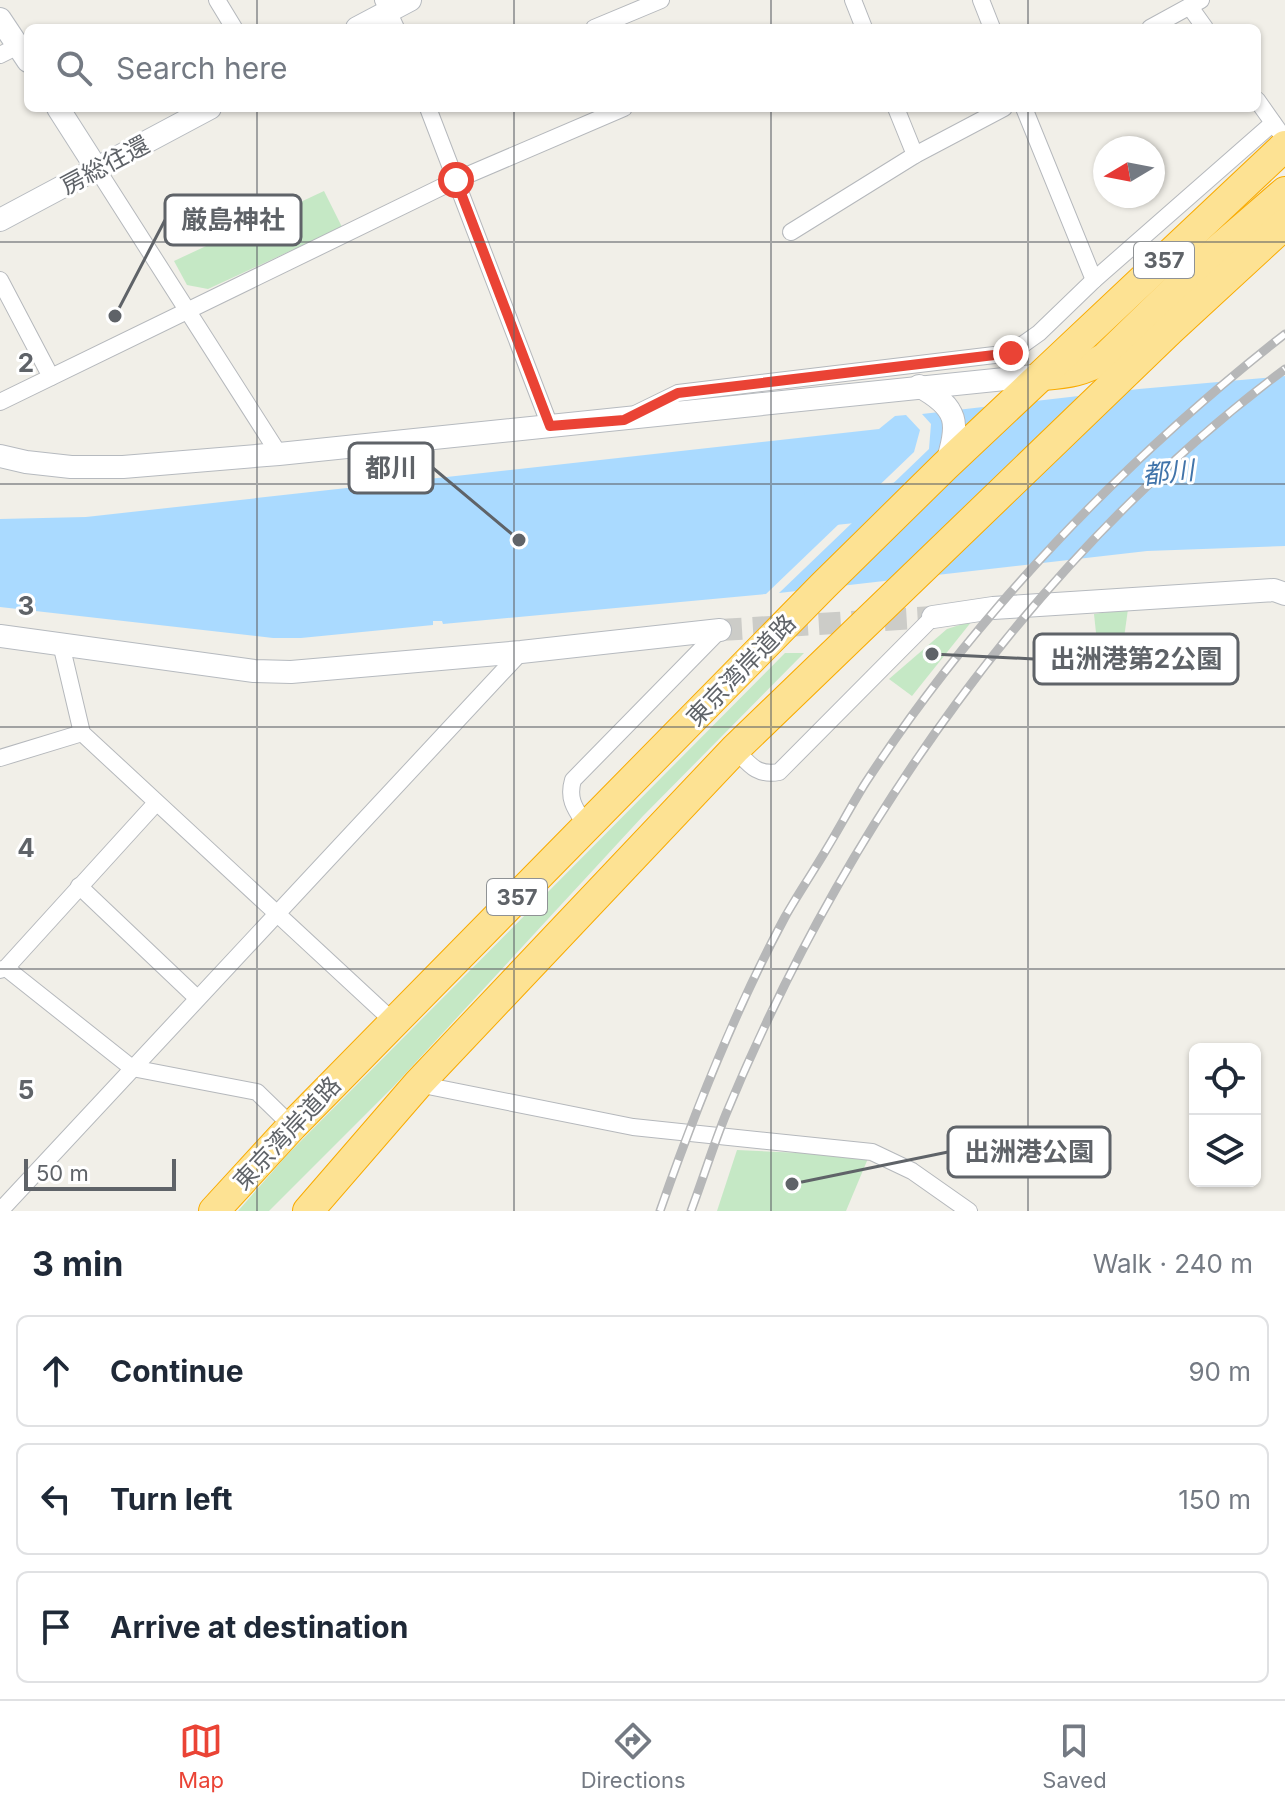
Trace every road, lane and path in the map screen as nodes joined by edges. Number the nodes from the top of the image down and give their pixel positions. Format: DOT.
graph roads {
  1 [pos="217,0"];
  2 [pos="410,0"];
  3 [pos="661,0"];
  4 [pos="853,0"];
  5 [pos="981,0"];
  6 [pos="1196,4"];
  7 [pos="389,13"];
  8 [pos="0,19"];
  9 [pos="232,24"];
  10 [pos="366,24"];
  11 [pos="604,24"];
  12 [pos="862,24"];
  13 [pos="990,24"];
  14 [pos="1158,24"];
  15 [pos="1204,24"];
  16 [pos="15,54"];
  17 [pos="1261,106"];
  18 [pos="61,112"];
  19 [pos="203,112"];
  20 [pos="430,112"];
  21 [pos="615,112"];
  22 [pos="898,112"];
  23 [pos="996,112"];
  24 [pos="1026,112"];
  25 [pos="1279,134"];
  26 [pos="1285,139"];
  27 [pos="915,155"];
  28 [pos="97,169"];
  29 [pos="456,180"];
  30 [pos="1285,192"];
  31 [pos="0,220"];
  32 [pos="1285,224"];
  33 [pos="791,232"];
  34 [pos="0,280"];
  35 [pos="1094,280"];
  36 [pos="188,310"];
  37 [pos="1043,375"];
  38 [pos="51,377"];
  39 [pos="919,386"];
  40 [pos="0,402"];
  41 [pos="624,420"];
  42 [pos="550,426"];
  43 [pos="279,454"];
  44 [pos="0,456"];
  45 [pos="945,466"];
  46 [pos="1285,594"];
  47 [pos="933,617"];
  48 [pos="720,630"];
  49 [pos="0,636"];
  50 [pos="61,644"];
  51 [pos="521,652"];
  52 [pos="82,733"];
  53 [pos="735,749"];
  54 [pos="0,758"];
  55 [pos="156,803"];
  56 [pos="587,827"];
  57 [pos="79,886"];
  58 [pos="276,915"];
  59 [pos="3,969"];
  60 [pos="197,998"];
  61 [pos="394,1022"];
  62 [pos="132,1068"];
  63 [pos="418,1084"];
  64 [pos="292,1126"];
  65 [pos="0,1211"];
  66 [pos="214,1211"];
  67 [pos="308,1211"];
  68 [pos="969,1211"];
  1 -- 9 [label="street"];
  2 -- 7 [label="street"];
  3 -- 11 [label="street"];
  4 -- 12 [label="street"];
  5 -- 13 [label="street"];
  6 -- 14 [label="street"];
  6 -- 15 [label="street"];
  7 -- 10 [label="street"];
  8 -- 16 [label="street"];
  17 -- 25 [label="street"];
  18 -- 28 [label="street"];
  19 -- 28 [label="street, 房総往還"];
  20 -- 29 [label="street"];
  21 -- 29 [label="street"];
  22 -- 27 [label="street"];
  23 -- 27 [label="street"];
  24 -- 35 [label="street"];
  25 -- 26 [label="street"];
  25 -- 35 [label="street"];
  25 -- 37 [label="highway, 東京湾岸道路 / 357"];
  27 -- 33 [label="street"];
  28 -- 31 [label="street, 房総往還"];
  28 -- 36 [label="street"];
  29 -- 36 [label="street"];
  29 -- 42 [label="street"];
  30 -- 37 [label="highway"];
  32 -- 53 [label="highway, 357"];
  34 -- 38 [label="street"];
  35 -- 41 [label="street"];
  36 -- 38 [label="street"];
  36 -- 43 [label="street"];
  37 -- 39 [label="street"];
  37 -- 45 [label="highway, 東京湾岸道路 / 357"];
  38 -- 40 [label="street"];
  39 -- 41 [label="street"];
  39 -- 45 [label="street"];
  41 -- 42 [label="street"];
  42 -- 43 [label="street"];
  43 -- 44 [label="street"];
  45 -- 56 [label="highway, 東京湾岸道路 / 357"];
  46 -- 47 [label="street"];
  47 -- 53 [label="street"];
  48 -- 51 [label="street"];
  48 -- 56 [label="street"];
  49 -- 50 [label="street"];
  50 -- 51 [label="street"];
  50 -- 52 [label="street"];
  51 -- 58 [label="street"];
  52 -- 54 [label="street"];
  52 -- 55 [label="street"];
  53 -- 63 [label="highway, 357"];
  55 -- 57 [label="street"];
  55 -- 58 [label="street"];
  56 -- 61 [label="highway, 東京湾岸道路 / 357"];
  57 -- 59 [label="street"];
  57 -- 60 [label="street"];
  58 -- 60 [label="street"];
  58 -- 61 [label="street"];
  59 -- 62 [label="street"];
  60 -- 62 [label="street"];
  61 -- 64 [label="highway, 東京湾岸道路 / 357"];
  62 -- 64 [label="street"];
  62 -- 65 [label="street"];
  63 -- 67 [label="highway, 357"];
  63 -- 68 [label="street"];
  64 -- 66 [label="highway, 東京湾岸道路 / 357"];
}
